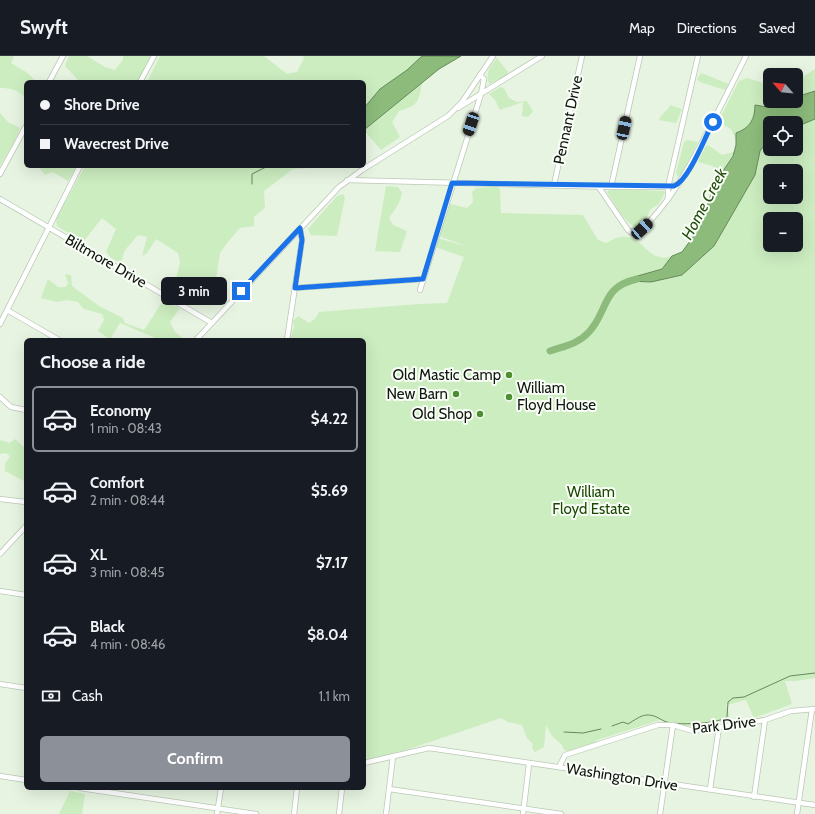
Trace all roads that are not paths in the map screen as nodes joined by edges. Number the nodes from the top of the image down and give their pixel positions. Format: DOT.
graph roads {
  1 [pos="63,56"];
  2 [pos="154,56"];
  3 [pos="493,56"];
  4 [pos="542,56"];
  5 [pos="582,56"];
  6 [pos="640,56"];
  7 [pos="698,56"];
  8 [pos="746,56"];
  9 [pos="480,75"];
  10 [pos="50,80"];
  11 [pos="141,80"];
  12 [pos="481,94"];
  13 [pos="456,108"];
  14 [pos="24,130"];
  15 [pos="79,168"];
  16 [pos="366,168"];
  17 [pos="366,168"];
  18 [pos="0,174"];
  19 [pos="347,180"];
  20 [pos="452,183"];
  21 [pos="679,184"];
  22 [pos="554,185"];
  23 [pos="598,186"];
  24 [pos="611,187"];
  25 [pos="668,187"];
  26 [pos="0,199"];
  27 [pos="668,199"];
  28 [pos="48,227"];
  29 [pos="300,228"];
  30 [pos="423,279"];
  31 [pos="295,288"];
  32 [pos="420,290"];
  33 [pos="7,310"];
  34 [pos="212,323"];
  35 [pos="0,324"];
  36 [pos="56,338"];
  37 [pos="198,338"];
  38 [pos="287,338"];
  39 [pos="0,397"];
  40 [pos="24,410"];
  41 [pos="0,499"];
  42 [pos="24,502"];
  43 [pos="24,528"];
  44 [pos="0,554"];
  45 [pos="0,591"];
  46 [pos="24,595"];
  47 [pos="0,684"];
  48 [pos="24,688"];
  49 [pos="814,709"];
  50 [pos="765,720"];
  51 [pos="673,726"];
  52 [pos="719,727"];
  53 [pos="393,756"];
  54 [pos="366,763"];
  55 [pos="529,764"];
  56 [pos="559,767"];
  57 [pos="0,776"];
  58 [pos="24,780"];
  59 [pos="665,784"];
  60 [pos="389,789"];
  61 [pos="710,789"];
  62 [pos="92,790"];
  63 [pos="221,790"];
  64 [pos="298,790"];
  65 [pos="342,790"];
  66 [pos="754,797"];
  67 [pos="798,802"];
  68 [pos="815,805"];
  69 [pos="218,811"];
  70 [pos="523,811"];
  71 [pos="256,814"];
  72 [pos="294,814"];
  73 [pos="339,814"];
  74 [pos="386,814"];
  75 [pos="561,814"];
  76 [pos="660,814"];
  77 [pos="797,814"];
  1 -- 10 [label="street"];
  2 -- 11 [label="street"];
  3 -- 9 [label="street"];
  4 -- 12 [label="street"];
  5 -- 22 [label="street, Pennant Drive"];
  6 -- 24 [label="street"];
  7 -- 25 [label="street"];
  8 -- 21 [label="street"];
  9 -- 12 [label="street"];
  9 -- 13 [label="street"];
  12 -- 13 [label="street"];
  12 -- 20 [label="street"];
  13 -- 16 [label="street"];
  14 -- 18 [label="street"];
  15 -- 28 [label="street"];
  17 -- 19 [label="street"];
  19 -- 20 [label="street"];
  19 -- 29 [label="street"];
  20 -- 22 [label="street"];
  20 -- 30 [label="street"];
  21 -- 25 [label="street"];
  21 -- 27 [label="street"];
  22 -- 23 [label="street"];
  23 -- 24 [label="street"];
  23 -- 27 [label="street"];
  24 -- 25 [label="street"];
  25 -- 27 [label="street"];
  26 -- 28 [label="street, Biltmore Drive"];
  28 -- 33 [label="street"];
  28 -- 34 [label="street, Biltmore Drive"];
  29 -- 31 [label="street"];
  29 -- 34 [label="street"];
  30 -- 31 [label="street"];
  30 -- 32 [label="street"];
  31 -- 38 [label="street"];
  33 -- 35 [label="street"];
  33 -- 36 [label="street"];
  34 -- 37 [label="street"];
  39 -- 40 [label="street"];
  41 -- 42 [label="street"];
  43 -- 44 [label="street"];
  45 -- 46 [label="street"];
  47 -- 48 [label="street"];
  49 -- 50 [label="street, Park Drive"];
  49 -- 67 [label="street"];
  50 -- 52 [label="street, Park Drive"];
  50 -- 66 [label="street"];
  51 -- 52 [label="street, Park Drive"];
  51 -- 56 [label="street, Park Drive"];
  51 -- 59 [label="street"];
  52 -- 61 [label="street"];
  53 -- 54 [label="street"];
  53 -- 55 [label="street, Washington Drive"];
  53 -- 60 [label="street"];
  55 -- 56 [label="street, Washington Drive"];
  55 -- 70 [label="street"];
  56 -- 59 [label="street, Washington Drive"];
  57 -- 58 [label="street"];
  59 -- 61 [label="street, Washington Drive"];
  59 -- 76 [label="street"];
  60 -- 70 [label="street"];
  60 -- 74 [label="street"];
  61 -- 66 [label="street, Washington Drive"];
  62 -- 69 [label="street"];
  63 -- 69 [label="street"];
  64 -- 72 [label="street"];
  65 -- 73 [label="street"];
  66 -- 67 [label="street, Washington Drive"];
  67 -- 68 [label="street, Washington Drive"];
  67 -- 77 [label="street"];
  69 -- 71 [label="street"];
  70 -- 75 [label="street"];
}
